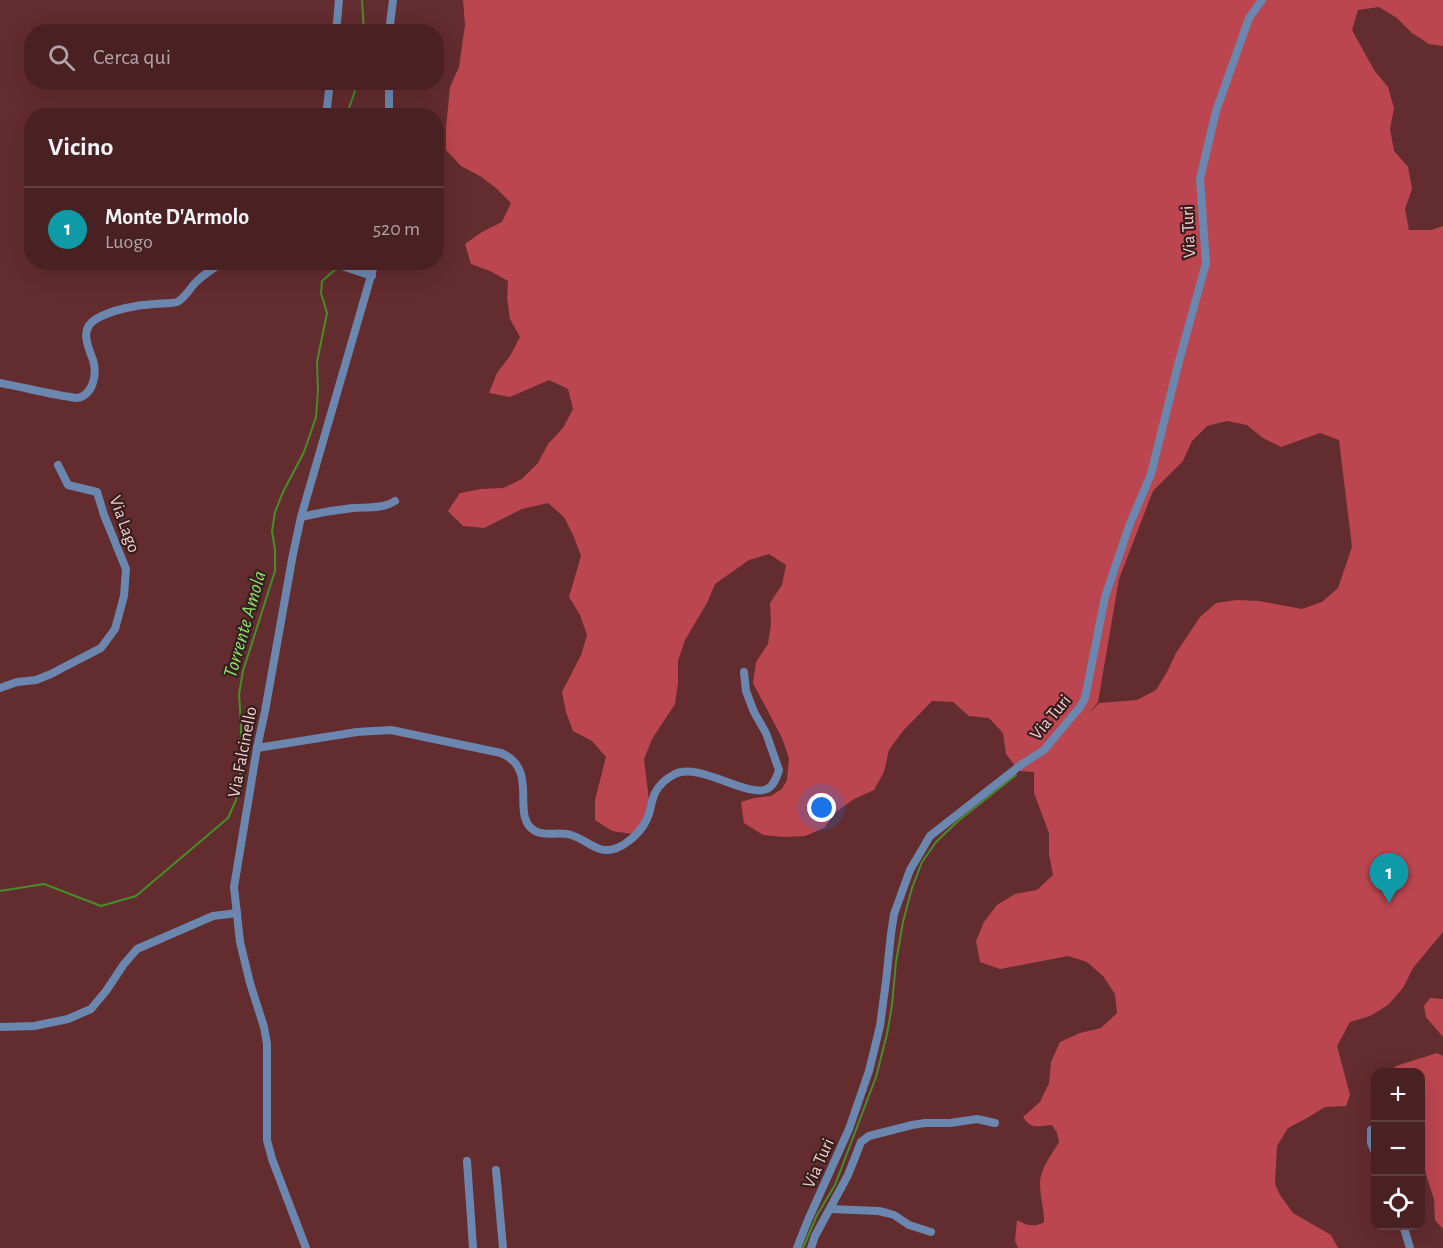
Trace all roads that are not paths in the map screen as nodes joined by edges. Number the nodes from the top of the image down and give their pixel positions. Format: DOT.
graph roads {
  1 [pos="339,0"];
  2 [pos="393,0"];
  3 [pos="1262,0"];
  4 [pos="337,24"];
  5 [pos="390,24"];
  6 [pos="329,90"];
  7 [pos="389,90"];
  8 [pos="327,108"];
  9 [pos="389,108"];
  10 [pos="212,270"];
  11 [pos="354,270"];
  12 [pos="371,270"];
  13 [pos="369,275"];
  14 [pos="0,383"];
  15 [pos="58,465"];
  16 [pos="395,501"];
  17 [pos="301,517"];
  18 [pos="744,672"];
  19 [pos="0,688"];
  20 [pos="257,748"];
  21 [pos="237,912"];
  22 [pos="0,1027"];
  23 [pos="994,1123"];
  24 [pos="467,1161"];
  25 [pos="496,1170"];
  26 [pos="830,1209"];
  27 [pos="1405,1230"];
  28 [pos="931,1232"];
  29 [pos="306,1248"];
  30 [pos="473,1248"];
  31 [pos="503,1248"];
  32 [pos="797,1248"];
  33 [pos="811,1248"];
  34 [pos="1410,1248"];
  1 -- 4 [label="street"];
  2 -- 5 [label="street"];
  3 -- 32 [label="street, Via Turi"];
  6 -- 8 [label="street"];
  7 -- 9 [label="street"];
  10 -- 14 [label="street"];
  11 -- 13 [label="street"];
  12 -- 13 [label="street, Via Falcinello"];
  13 -- 17 [label="street, Via Falcinello"];
  15 -- 19 [label="street, Via Lago"];
  16 -- 17 [label="street"];
  17 -- 20 [label="street, Via Falcinello"];
  18 -- 20 [label="street"];
  20 -- 21 [label="street, Via Falcinello"];
  21 -- 22 [label="street"];
  21 -- 29 [label="street, Via Falcinello"];
  23 -- 26 [label="street"];
  24 -- 30 [label="street"];
  25 -- 31 [label="street"];
  26 -- 28 [label="street"];
  26 -- 33 [label="street"];
  27 -- 34 [label="street"];
}
